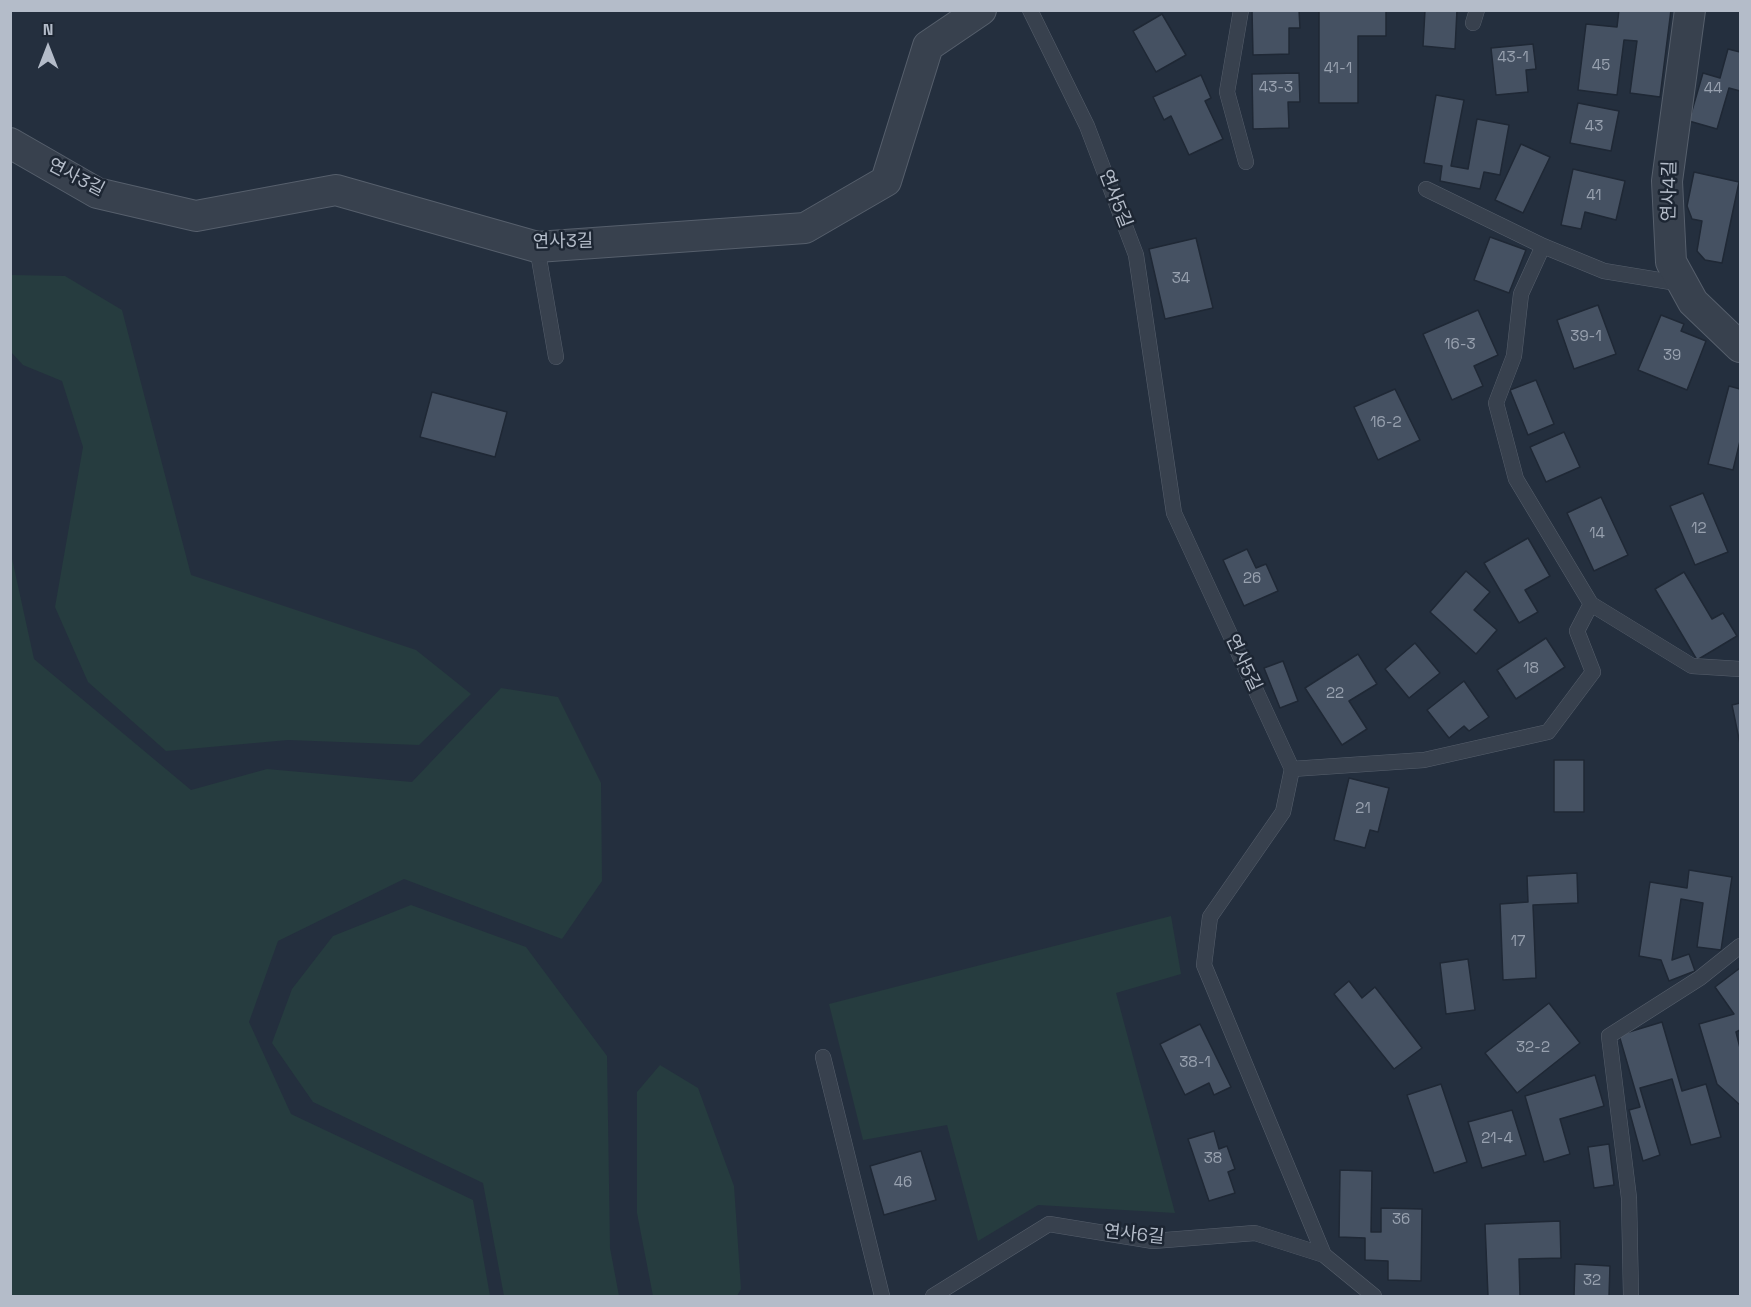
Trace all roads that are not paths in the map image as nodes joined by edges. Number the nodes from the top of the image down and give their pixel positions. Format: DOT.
graph roads {
  1 [pos="981,10"];
  2 [pos="1030,10"];
  3 [pos="1241,10"];
  4 [pos="1690,10"];
  5 [pos="10,143"];
  6 [pos="1246,162"];
  7 [pos="1426,189"];
  8 [pos="1543,246"];
  9 [pos="537,247"];
  10 [pos="1683,284"];
  11 [pos="1740,347"];
  12 [pos="556,357"];
  13 [pos="1591,604"];
  14 [pos="1740,669"];
  15 [pos="1292,769"];
  16 [pos="1740,946"];
  17 [pos="823,1057"];
  18 [pos="1324,1255"];
  19 [pos="882,1296"];
  20 [pos="933,1296"];
  21 [pos="1374,1296"];
  22 [pos="1631,1296"];
  1 -- 9 [label="street, 연사3길"];
  2 -- 15 [label="lane, 연사5길"];
  3 -- 6 [label="lane"];
  4 -- 10 [label="street, 연사4길"];
  5 -- 9 [label="street, 연사3길"];
  7 -- 8 [label="lane"];
  8 -- 10 [label="lane"];
  8 -- 13 [label="lane"];
  9 -- 12 [label="lane"];
  10 -- 11 [label="street, 연사4길"];
  13 -- 14 [label="lane"];
  13 -- 15 [label="lane"];
  15 -- 18 [label="lane"];
  16 -- 22 [label="lane"];
  17 -- 19 [label="lane"];
  18 -- 20 [label="lane, 연사6길"];
  18 -- 21 [label="lane, 연사6길"];
}
